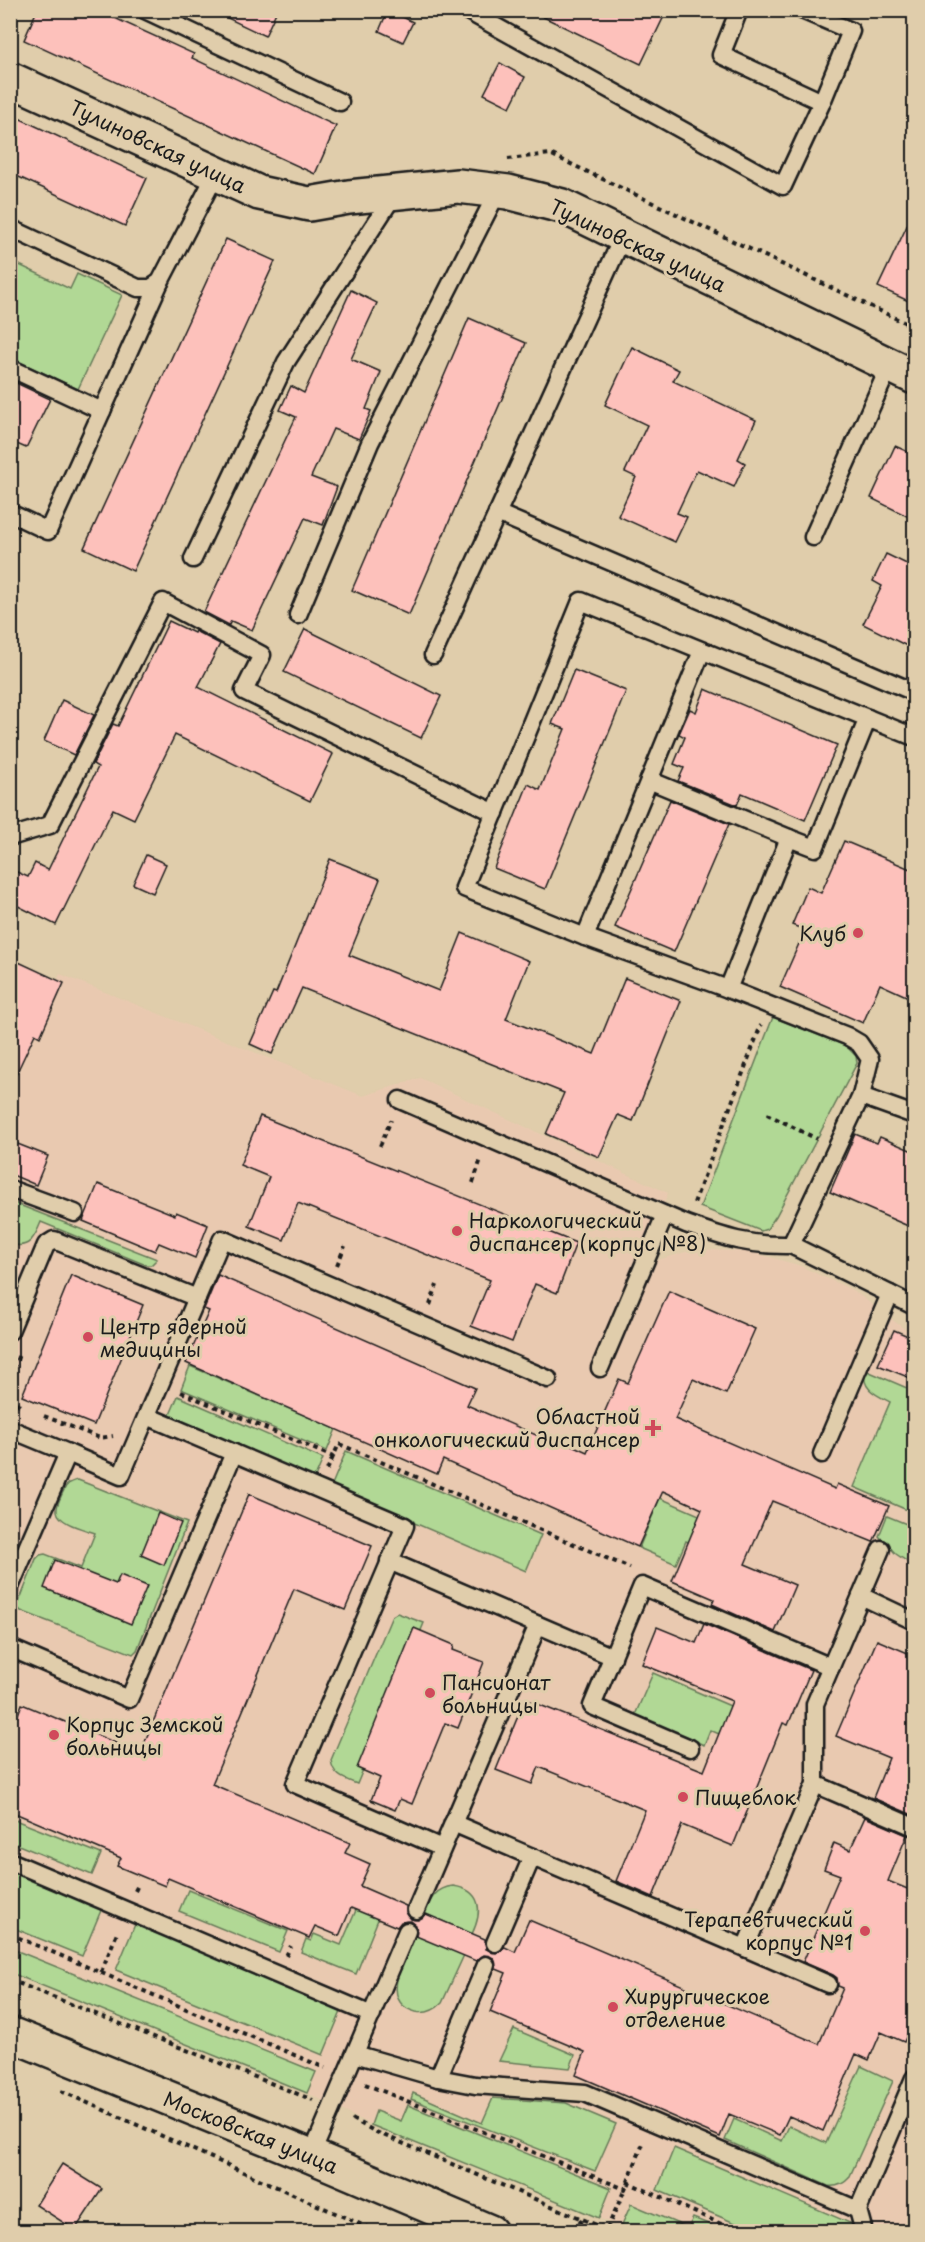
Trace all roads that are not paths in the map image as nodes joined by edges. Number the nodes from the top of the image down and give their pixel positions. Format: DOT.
graph roads {
  1 [pos="145,10"];
  2 [pos="466,10"];
  3 [pos="739,10"];
  4 [pos="802,10"];
  5 [pos="10,79"];
  6 [pos="340,102"];
  7 [pos="822,102"];
  8 [pos="217,172"];
  9 [pos="498,191"];
  10 [pos="395,193"];
  11 [pos="10,228"];
  12 [pos="623,236"];
  13 [pos="160,282"];
  14 [pos="10,368"];
  15 [pos="902,371"];
  16 [pos="102,411"];
  17 [pos="10,513"];
  18 [pos="497,513"];
  19 [pos="813,537"];
  20 [pos="193,558"];
  21 [pos="298,615"];
  22 [pos="702,651"];
  23 [pos="433,655"];
  24 [pos="915,692"];
  25 [pos="868,718"];
  26 [pos="915,737"];
  27 [pos="649,780"];
  28 [pos="495,813"];
  29 [pos="10,837"];
  30 [pos="789,838"];
  31 [pos="585,938"];
  32 [pos="728,989"];
  33 [pos="861,1096"];
  34 [pos="400,1100"];
  35 [pos="915,1115"];
  36 [pos="10,1189"];
  37 [pos="75,1214"];
  38 [pos="665,1215"];
  39 [pos="791,1245"];
  40 [pos="890,1294"];
  41 [pos="197,1298"];
  42 [pos="915,1306"];
  43 [pos="10,1331"];
  44 [pos="600,1368"];
  45 [pos="548,1379"];
  46 [pos="147,1416"];
  47 [pos="10,1429"];
  48 [pos="68,1453"];
  49 [pos="234,1453"];
  50 [pos="822,1454"];
  51 [pos="881,1549"];
  52 [pos="389,1561"];
  53 [pos="10,1587"];
  54 [pos="861,1596"];
  55 [pos="915,1621"];
  56 [pos="538,1625"];
  57 [pos="10,1648"];
  58 [pos="613,1657"];
  59 [pos="831,1667"];
  60 [pos="690,1748"];
  61 [pos="815,1784"];
  62 [pos="453,1823"];
  63 [pos="915,1827"];
  64 [pos="442,1848"];
  65 [pos="532,1857"];
  66 [pos="10,1861"];
  67 [pos="416,1910"];
  68 [pos="407,1932"];
  69 [pos="495,1943"];
  70 [pos="745,1948"];
  71 [pos="486,1965"];
  72 [pos="828,1984"];
  73 [pos="372,2015"];
  74 [pos="10,2034"];
  75 [pos="355,2054"];
  76 [pos="438,2078"];
  77 [pos="915,2078"];
  78 [pos="311,2156"];
  79 [pos="858,2210"];
  80 [pos="490,2232"];
  81 [pos="864,2232"];
  1 -- 6 [label="lane"];
  2 -- 7 [label="lane"];
  3 -- 7 [label="lane"];
  4 -- 7 [label="lane"];
  5 -- 8 [label="street, Тулиновская улица"];
  8 -- 10 [label="street, Тулиновская улица"];
  8 -- 13 [label="lane"];
  9 -- 10 [label="street, Тулиновская улица"];
  9 -- 12 [label="street, Тулиновская улица"];
  9 -- 21 [label="lane"];
  10 -- 20 [label="lane"];
  11 -- 13 [label="lane"];
  12 -- 15 [label="street, Тулиновская улица"];
  12 -- 18 [label="lane"];
  13 -- 16 [label="lane"];
  14 -- 16 [label="lane"];
  15 -- 19 [label="lane"];
  16 -- 17 [label="lane"];
  18 -- 23 [label="lane"];
  18 -- 24 [label="lane"];
  22 -- 25 [label="lane"];
  22 -- 27 [label="lane"];
  22 -- 28 [label="lane"];
  25 -- 26 [label="lane"];
  25 -- 30 [label="lane"];
  27 -- 30 [label="lane"];
  27 -- 31 [label="lane"];
  28 -- 29 [label="lane"];
  28 -- 31 [label="lane"];
  30 -- 32 [label="lane"];
  31 -- 32 [label="lane"];
  32 -- 33 [label="lane"];
  33 -- 35 [label="lane"];
  33 -- 39 [label="lane"];
  34 -- 38 [label="lane"];
  36 -- 37 [label="lane"];
  38 -- 39 [label="lane"];
  38 -- 44 [label="lane"];
  39 -- 40 [label="lane"];
  40 -- 42 [label="lane"];
  40 -- 50 [label="lane"];
  41 -- 43 [label="lane"];
  41 -- 45 [label="lane"];
  41 -- 46 [label="lane"];
  46 -- 48 [label="lane"];
  46 -- 49 [label="lane"];
  47 -- 48 [label="lane"];
  48 -- 53 [label="lane"];
  49 -- 52 [label="lane"];
  49 -- 57 [label="lane"];
  51 -- 54 [label="lane"];
  52 -- 56 [label="lane"];
  52 -- 64 [label="lane"];
  54 -- 55 [label="lane"];
  54 -- 59 [label="lane"];
  56 -- 58 [label="lane"];
  56 -- 62 [label="lane"];
  58 -- 59 [label="lane"];
  58 -- 60 [label="lane"];
  59 -- 61 [label="lane"];
  61 -- 63 [label="lane"];
  61 -- 70 [label="lane"];
  62 -- 64 [label="lane"];
  62 -- 65 [label="lane"];
  64 -- 67 [label="lane"];
  65 -- 69 [label="lane"];
  65 -- 70 [label="lane"];
  66 -- 73 [label="lane"];
  68 -- 73 [label="lane"];
  70 -- 72 [label="lane"];
  71 -- 76 [label="lane"];
  73 -- 75 [label="lane"];
  74 -- 78 [label="street, Московская улица"];
  75 -- 76 [label="lane"];
  75 -- 78 [label="lane"];
  76 -- 79 [label="lane"];
  77 -- 79 [label="lane"];
  78 -- 80 [label="street, Московская улица"];
  79 -- 81 [label="lane"];
}
